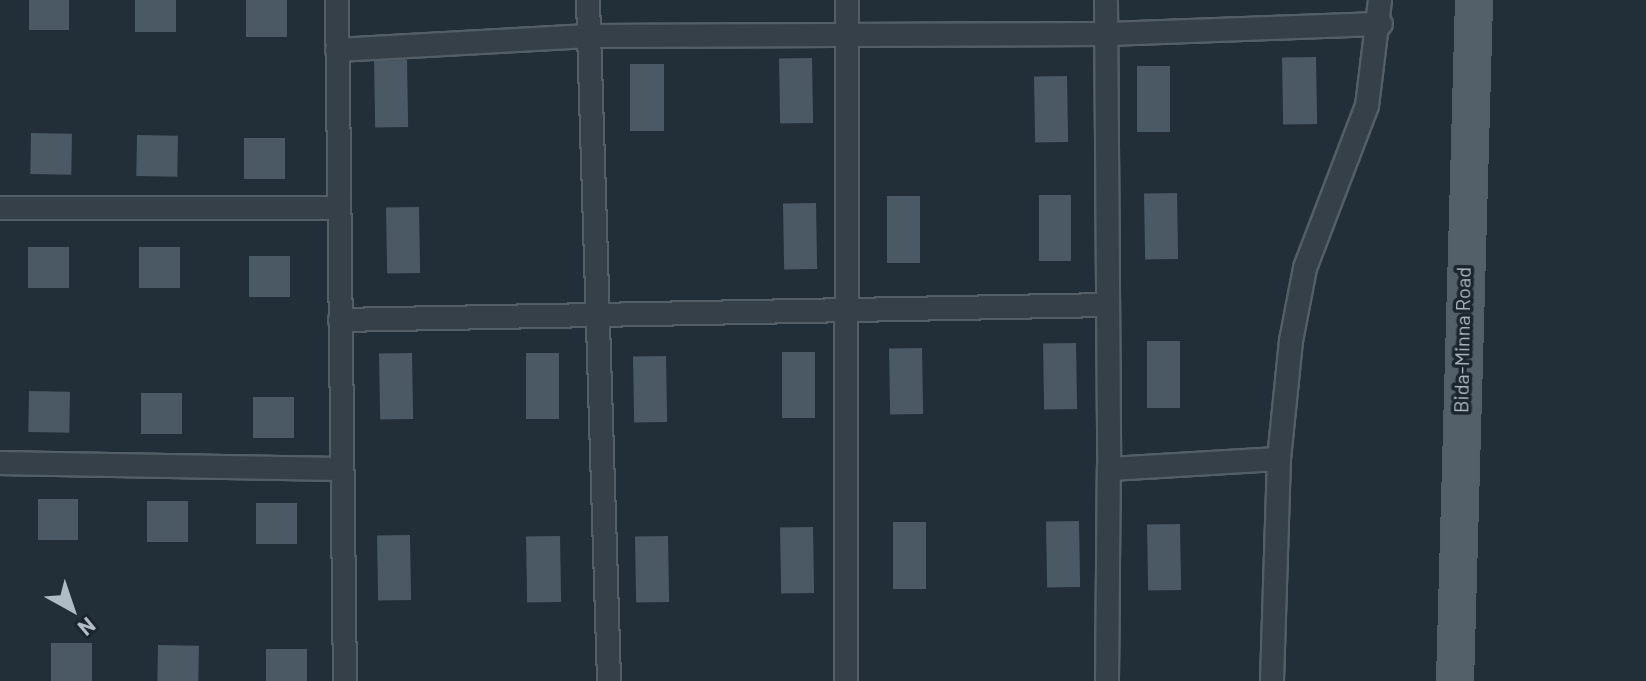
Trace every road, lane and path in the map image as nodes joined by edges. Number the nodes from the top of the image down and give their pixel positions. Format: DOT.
graph roads {
  1 [pos="337,0"];
  2 [pos="588,0"];
  3 [pos="847,0"];
  4 [pos="1106,0"];
  5 [pos="1380,0"];
  6 [pos="1474,0"];
  7 [pos="1381,24"];
  8 [pos="1106,34"];
  9 [pos="589,36"];
  10 [pos="848,37"];
  11 [pos="337,50"];
  12 [pos="0,208"];
  13 [pos="339,208"];
  14 [pos="1108,305"];
  15 [pos="844,307"];
  16 [pos="600,313"];
  17 [pos="340,320"];
  18 [pos="1279,459"];
  19 [pos="0,463"];
  20 [pos="342,469"];
  21 [pos="1109,469"];
  22 [pos="345,681"];
  23 [pos="609,681"];
  24 [pos="846,681"];
  25 [pos="1107,681"];
  26 [pos="1272,681"];
  27 [pos="1455,681"];
  1 -- 11 [label="street"];
  2 -- 9 [label="street"];
  3 -- 10 [label="street"];
  4 -- 8 [label="street"];
  5 -- 7 [label="street"];
  6 -- 27 [label="main road, Bida-Minna Road"];
  7 -- 8 [label="street"];
  7 -- 18 [label="street"];
  8 -- 10 [label="street"];
  8 -- 14 [label="street"];
  9 -- 10 [label="street"];
  9 -- 11 [label="street"];
  9 -- 16 [label="street"];
  10 -- 15 [label="street"];
  11 -- 13 [label="street"];
  12 -- 13 [label="street"];
  13 -- 17 [label="street"];
  14 -- 15 [label="street"];
  14 -- 21 [label="street"];
  15 -- 16 [label="street"];
  15 -- 24 [label="street"];
  16 -- 17 [label="street"];
  16 -- 23 [label="street"];
  17 -- 20 [label="street"];
  18 -- 21 [label="street"];
  18 -- 26 [label="street"];
  19 -- 20 [label="street"];
  20 -- 22 [label="street"];
  21 -- 25 [label="street"];
}
